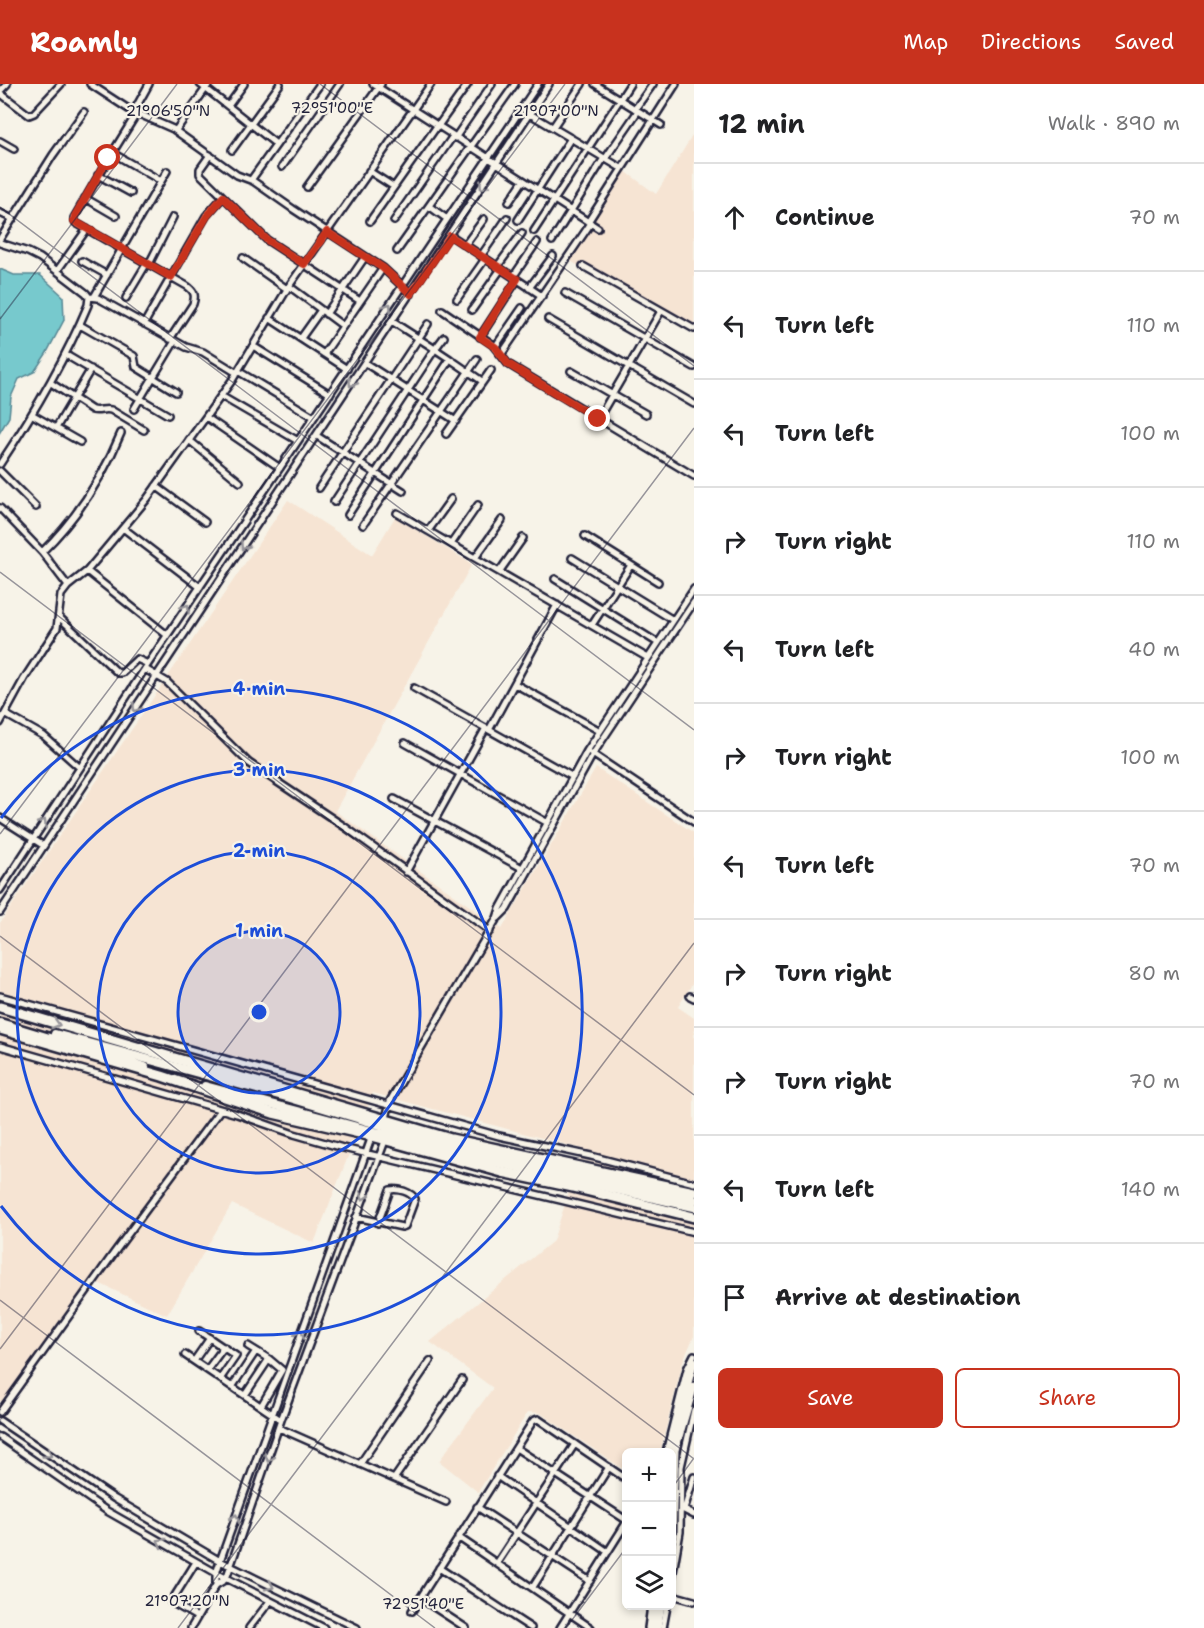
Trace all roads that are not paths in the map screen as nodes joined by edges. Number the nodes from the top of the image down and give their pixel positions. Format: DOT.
graph roads {
  1 [pos="7,84"];
  2 [pos="61,84"];
  3 [pos="90,84"];
  4 [pos="150,84"];
  5 [pos="200,84"];
  6 [pos="244,84"];
  7 [pos="280,84"];
  8 [pos="340,84"];
  9 [pos="431,84"];
  10 [pos="468,84"];
  11 [pos="492,84"];
  12 [pos="515,84"];
  13 [pos="538,84"];
  14 [pos="549,84"];
  15 [pos="582,84"];
  16 [pos="595,84"];
  17 [pos="630,84"];
  18 [pos="653,84"];
  19 [pos="675,84"];
  20 [pos="318,85"];
  21 [pos="378,85"];
  22 [pos="207,86"];
  23 [pos="603,86"];
  24 [pos="1,95"];
  25 [pos="620,99"];
  26 [pos="228,106"];
  27 [pos="412,110"];
  28 [pos="637,110"];
  29 [pos="84,112"];
  30 [pos="136,112"];
  31 [pos="530,114"];
  32 [pos="652,119"];
  33 [pos="251,124"];
  34 [pos="661,125"];
  35 [pos="438,126"];
  36 [pos="553,127"];
  37 [pos="176,130"];
  38 [pos="454,137"];
  39 [pos="571,138"];
  40 [pos="0,141"];
  41 [pos="276,144"];
  42 [pos="470,147"];
  43 [pos="588,148"];
  44 [pos="14,149"];
  45 [pos="231,150"];
  46 [pos="110,156"];
  47 [pos="210,156"];
  48 [pos="604,158"];
  49 [pos="488,159"];
  50 [pos="497,165"];
  51 [pos="282,167"];
  52 [pos="621,168"];
  53 [pos="166,171"];
  54 [pos="369,171"];
  55 [pos="98,175"];
  56 [pos="251,180"];
  57 [pos="161,181"];
  58 [pos="523,181"];
  59 [pos="307,187"];
  60 [pos="394,187"];
  61 [pos="538,190"];
  62 [pos="131,194"];
  63 [pos="223,197"];
  64 [pos="85,198"];
  65 [pos="509,201"];
  66 [pos="555,201"];
  67 [pos="429,206"];
  68 [pos="571,211"];
  69 [pos="0,213"];
  70 [pos="116,216"];
  71 [pos="173,217"];
  72 [pos="507,218"];
  73 [pos="13,219"];
  74 [pos="447,219"];
  75 [pos="484,219"];
  76 [pos="394,220"];
  77 [pos="518,220"];
  78 [pos="370,221"];
  79 [pos="589,222"];
  80 [pos="598,228"];
  81 [pos="87,229"];
  82 [pos="534,231"];
  83 [pos="327,232"];
  84 [pos="522,233"];
  85 [pos="450,236"];
  86 [pos="0,241"];
  87 [pos="552,241"];
  88 [pos="537,242"];
  89 [pos="465,245"];
  90 [pos="122,249"];
  91 [pos="397,251"];
  92 [pos="553,256"];
  93 [pos="365,257"];
  94 [pos="483,257"];
  95 [pos="243,258"];
  96 [pos="82,261"];
  97 [pos="148,264"];
  98 [pos="304,264"];
  99 [pos="583,266"];
  100 [pos="383,268"];
  101 [pos="499,268"];
  102 [pos="57,271"];
  103 [pos="107,275"];
  104 [pos="171,277"];
  105 [pos="515,278"];
  106 [pos="402,285"];
  107 [pos="288,287"];
  108 [pos="529,288"];
  109 [pos="343,290"];
  110 [pos="565,293"];
  111 [pos="411,294"];
  112 [pos="542,296"];
  113 [pos="92,297"];
  114 [pos="126,298"];
  115 [pos="457,299"];
  116 [pos="360,301"];
  117 [pos="522,308"];
  118 [pos="442,310"];
  119 [pos="472,310"];
  120 [pos="661,311"];
  121 [pos="324,312"];
  122 [pos="270,318"];
  123 [pos="548,319"];
  124 [pos="393,322"];
  125 [pos="144,324"];
  126 [pos="428,324"];
  127 [pos="80,325"];
  128 [pos="343,326"];
  129 [pos="694,330"];
  130 [pos="444,337"];
  131 [pos="480,337"];
  132 [pos="645,338"];
  133 [pos="300,339"];
  134 [pos="417,339"];
  135 [pos="172,340"];
  136 [pos="253,346"];
  137 [pos="495,347"];
  138 [pos="361,348"];
  139 [pos="435,349"];
  140 [pos="324,354"];
  141 [pos="66,355"];
  142 [pos="371,355"];
  143 [pos="501,355"];
  144 [pos="450,359"];
  145 [pos="477,359"];
  146 [pos="366,363"];
  147 [pos="629,366"];
  148 [pos="694,367"];
  149 [pos="91,369"];
  150 [pos="347,369"];
  151 [pos="490,370"];
  152 [pos="571,371"];
  153 [pos="237,372"];
  154 [pos="468,372"];
  155 [pos="152,378"];
  156 [pos="391,379"];
  157 [pos="482,381"];
  158 [pos="51,383"];
  159 [pos="408,391"];
  160 [pos="176,392"];
  161 [pos="330,394"];
  162 [pos="613,395"];
  163 [pos="221,396"];
  164 [pos="74,398"];
  165 [pos="140,398"];
  166 [pos="423,401"];
  167 [pos="694,404"];
  168 [pos="134,409"];
  169 [pos="441,412"];
  170 [pos="646,414"];
  171 [pos="33,415"];
  172 [pos="168,415"];
  173 [pos="206,417"];
  174 [pos="314,417"];
  175 [pos="598,419"];
  176 [pos="456,421"];
  177 [pos="56,428"];
  178 [pos="144,430"];
  179 [pos="121,434"];
  180 [pos="446,434"];
  181 [pos="317,436"];
  182 [pos="189,440"];
  183 [pos="298,441"];
  184 [pos="80,442"];
  185 [pos="342,452"];
  186 [pos="360,463"];
  187 [pos="0,464"];
  188 [pos="280,468"];
  189 [pos="0,471"];
  190 [pos="377,473"];
  191 [pos="694,476"];
  192 [pos="240,482"];
  193 [pos="392,483"];
  194 [pos="156,486"];
  195 [pos="318,488"];
  196 [pos="403,490"];
  197 [pos="451,499"];
  198 [pos="334,502"];
  199 [pos="478,505"];
  200 [pos="36,507"];
  201 [pos="0,508"];
  202 [pos="397,513"];
  203 [pos="348,515"];
  204 [pos="502,520"];
  205 [pos="205,522"];
  206 [pos="363,525"];
  207 [pos="123,528"];
  208 [pos="428,531"];
  209 [pos="585,536"];
  210 [pos="523,538"];
  211 [pos="451,544"];
  212 [pos="42,552"];
  213 [pos="475,558"];
  214 [pos="572,558"];
  215 [pos="631,565"];
  216 [pos="87,571"];
  217 [pos="499,572"];
  218 [pos="555,579"];
  219 [pos="658,582"];
  220 [pos="68,586"];
  221 [pos="617,586"];
  222 [pos="200,587"];
  223 [pos="694,589"];
  224 [pos="694,602"];
  225 [pos="557,606"];
  226 [pos="603,608"];
  227 [pos="60,618"];
  228 [pos="673,620"];
  229 [pos="592,625"];
  230 [pos="167,635"];
  231 [pos="658,643"];
  232 [pos="648,658"];
  233 [pos="147,667"];
  234 [pos="157,676"];
  235 [pos="514,684"];
  236 [pos="414,688"];
  237 [pos="5,714"];
  238 [pos="0,723"];
  239 [pos="488,729"];
  240 [pos="600,731"];
  241 [pos="405,743"];
  242 [pos="590,753"];
  243 [pos="80,768"];
  244 [pos="461,774"];
  245 [pos="573,777"];
  246 [pos="394,799"];
  247 [pos="0,818"];
  248 [pos="435,821"];
  249 [pos="694,822"];
  250 [pos="548,823"];
  251 [pos="33,839"];
  252 [pos="44,846"];
  253 [pos="522,868"];
  254 [pos="406,872"];
  255 [pos="0,890"];
  256 [pos="0,912"];
  257 [pos="497,918"];
  258 [pos="490,931"];
  259 [pos="0,996"];
  260 [pos="0,1007"];
  261 [pos="0,1017"];
  262 [pos="0,1023"];
  263 [pos="0,1029"];
  264 [pos="0,1046"];
  265 [pos="389,1105"];
  266 [pos="220,1110"];
  267 [pos="386,1119"];
  268 [pos="372,1136"];
  269 [pos="385,1141"];
  270 [pos="365,1154"];
  271 [pos="379,1157"];
  272 [pos="694,1183"];
  273 [pos="694,1192"];
  274 [pos="694,1200"];
  275 [pos="694,1207"];
  276 [pos="356,1217"];
  277 [pos="694,1217"];
  278 [pos="378,1222"];
  279 [pos="694,1232"];
  280 [pos="321,1277"];
  281 [pos="332,1281"];
  282 [pos="199,1330"];
  283 [pos="210,1338"];
  284 [pos="248,1346"];
  285 [pos="224,1347"];
  286 [pos="256,1351"];
  287 [pos="694,1354"];
  288 [pos="185,1355"];
  289 [pos="269,1359"];
  290 [pos="194,1361"];
  291 [pos="430,1361"];
  292 [pos="694,1361"];
  293 [pos="207,1370"];
  294 [pos="220,1378"];
  295 [pos="462,1380"];
  296 [pos="694,1386"];
  297 [pos="232,1387"];
  298 [pos="245,1395"];
  299 [pos="261,1406"];
  300 [pos="694,1410"];
  301 [pos="0,1412"];
  302 [pos="272,1413"];
  303 [pos="281,1420"];
  304 [pos="0,1421"];
  305 [pos="279,1428"];
  306 [pos="0,1437"];
  307 [pos="575,1444"];
  308 [pos="516,1448"];
  309 [pos="671,1448"];
  310 [pos="671,1448"];
  311 [pos="671,1448"];
  312 [pos="360,1464"];
  313 [pos="609,1467"];
  314 [pos="555,1474"];
  315 [pos="497,1476"];
  316 [pos="622,1476"];
  317 [pos="694,1477"];
  318 [pos="394,1479"];
  319 [pos="590,1496"];
  320 [pos="446,1502"];
  321 [pos="536,1503"];
  322 [pos="477,1508"];
  323 [pos="682,1509"];
  324 [pos="693,1513"];
  325 [pos="145,1517"];
  326 [pos="622,1518"];
  327 [pos="571,1526"];
  328 [pos="138,1529"];
  329 [pos="622,1530"];
  330 [pos="517,1533"];
  331 [pos="458,1537"];
  332 [pos="608,1552"];
  333 [pos="552,1556"];
  334 [pos="676,1556"];
  335 [pos="220,1561"];
  336 [pos="196,1562"];
  337 [pos="497,1563"];
  338 [pos="230,1566"];
  339 [pos="439,1568"];
  340 [pos="216,1574"];
  341 [pos="226,1579"];
  342 [pos="590,1581"];
  343 [pos="216,1585"];
  344 [pos="533,1587"];
  345 [pos="676,1596"];
  346 [pos="420,1598"];
  347 [pos="270,1601"];
  348 [pos="694,1601"];
  349 [pos="652,1610"];
  350 [pos="660,1610"];
  351 [pos="666,1610"];
  352 [pos="412,1611"];
  353 [pos="570,1612"];
  354 [pos="197,1617"];
  355 [pos="190,1628"];
  356 [pos="249,1628"];
  357 [pos="324,1628"];
  358 [pos="357,1628"];
  359 [pos="466,1628"];
  360 [pos="531,1628"];
  361 [pos="560,1628"];
  362 [pos="591,1628"];
  363 [pos="650,1628"];
  364 [pos="657,1628"];
  365 [pos="663,1628"];
  1 -- 24 [label="street"];
  2 -- 24 [label="street"];
  3 -- 30 [label="street"];
  4 -- 30 [label="street"];
  5 -- 22 [label="street"];
  6 -- 26 [label="street"];
  7 -- 33 [label="street"];
  8 -- 51 [label="street"];
  9 -- 27 [label="street"];
  10 -- 35 [label="street"];
  11 -- 38 [label="street"];
  12 -- 42 [label="street"];
  13 -- 49 [label="street"];
  14 -- 31 [label="street"];
  15 -- 36 [label="street"];
  16 -- 23 [label="street"];
  17 -- 25 [label="street"];
  18 -- 28 [label="street"];
  19 -- 32 [label="street"];
  20 -- 41 [label="street"];
  21 -- 27 [label="street"];
  21 -- 59 [label="street"];
  22 -- 26 [label="street"];
  22 -- 37 [label="street"];
  23 -- 25 [label="street"];
  25 -- 28 [label="street"];
  25 -- 43 [label="street"];
  26 -- 33 [label="street"];
  27 -- 35 [label="street"];
  27 -- 54 [label="street"];
  28 -- 32 [label="street"];
  28 -- 48 [label="street"];
  29 -- 73 [label="street"];
  30 -- 37 [label="street"];
  30 -- 46 [label="street"];
  31 -- 36 [label="street"];
  31 -- 50 [label="street"];
  32 -- 34 [label="street"];
  32 -- 52 [label="street"];
  33 -- 41 [label="street"];
  33 -- 45 [label="street"];
  35 -- 38 [label="street"];
  35 -- 60 [label="street"];
  36 -- 39 [label="street"];
  37 -- 47 [label="street"];
  38 -- 42 [label="street"];
  38 -- 76 [label="street"];
  39 -- 43 [label="street"];
  39 -- 61 [label="street"];
  40 -- 44 [label="street"];
  41 -- 56 [label="street"];
  42 -- 49 [label="street"];
  42 -- 67 [label="street"];
  43 -- 48 [label="street"];
  43 -- 66 [label="street"];
  46 -- 55 [label="street"];
  46 -- 57 [label="street"];
  47 -- 56 [label="street"];
  47 -- 63 [label="street"];
  48 -- 52 [label="street"];
  48 -- 68 [label="street"];
  49 -- 50 [label="street"];
  49 -- 74 [label="street"];
  50 -- 58 [label="street"];
  50 -- 85 [label="street, one-way"];
  52 -- 79 [label="street"];
  53 -- 57 [label="street"];
  54 -- 60 [label="street"];
  54 -- 83 [label="street"];
  55 -- 62 [label="street"];
  55 -- 64 [label="street"];
  56 -- 83 [label="street"];
  57 -- 90 [label="street"];
  58 -- 61 [label="street"];
  58 -- 65 [label="street"];
  60 -- 78 [label="street"];
  61 -- 66 [label="street"];
  61 -- 77 [label="street"];
  63 -- 98 [label="street"];
  63 -- 104 [label="street"];
  64 -- 70 [label="street"];
  64 -- 81 [label="street"];
  66 -- 68 [label="street"];
  66 -- 82 [label="street"];
  67 -- 74 [label="street"];
  67 -- 91 [label="street"];
  68 -- 79 [label="street"];
  68 -- 87 [label="street"];
  69 -- 73 [label="street"];
  71 -- 97 [label="street"];
  72 -- 94 [label="street"];
  73 -- 86 [label="street"];
  74 -- 106 [label="street"];
  75 -- 89 [label="street"];
  79 -- 80 [label="street"];
  79 -- 112 [label="street"];
  81 -- 90 [label="street"];
  81 -- 102 [label="street"];
  83 -- 93 [label="street"];
  83 -- 98 [label="street"];
  84 -- 101 [label="street"];
  85 -- 89 [label="street"];
  85 -- 111 [label="street"];
  86 -- 102 [label="street"];
  88 -- 105 [label="street"];
  89 -- 94 [label="street"];
  90 -- 97 [label="street"];
  90 -- 103 [label="street"];
  92 -- 108 [label="street"];
  93 -- 100 [label="street"];
  93 -- 109 [label="street"];
  94 -- 101 [label="street"];
  94 -- 115 [label="street"];
  95 -- 107 [label="street"];
  96 -- 103 [label="street"];
  97 -- 104 [label="street"];
  97 -- 114 [label="street"];
  98 -- 107 [label="street"];
  98 -- 109 [label="street"];
  99 -- 120 [label="street"];
  100 -- 106 [label="street"];
  100 -- 116 [label="street"];
  101 -- 105 [label="street"];
  101 -- 119 [label="street"];
  102 -- 113 [label="street"];
  103 -- 113 [label="street"];
  104 -- 125 [label="street"];
  104 -- 135 [label="street"];
  105 -- 108 [label="street"];
  105 -- 131 [label="street"];
  106 -- 111 [label="street"];
  138 -- 106 [label="street, one-way"];
  107 -- 121 [label="street"];
  107 -- 122 [label="street"];
  108 -- 112 [label="street"];
  109 -- 116 [label="street"];
  109 -- 121 [label="street"];
  110 -- 132 [label="street"];
  111 -- 124 [label="street"];
  112 -- 143 [label="street"];
  113 -- 125 [label="street"];
  113 -- 127 [label="street"];
  116 -- 128 [label="street"];
  117 -- 137 [label="street"];
  118 -- 131 [label="street"];
  120 -- 129 [label="street"];
  120 -- 132 [label="street"];
  121 -- 128 [label="street"];
  121 -- 133 [label="street"];
  122 -- 133 [label="street"];
  122 -- 136 [label="street"];
  123 -- 147 [label="street"];
  124 -- 134 [label="street"];
  124 -- 142 [label="street"];
  125 -- 135 [label="street"];
  126 -- 134 [label="street"];
  127 -- 141 [label="street"];
  127 -- 155 [label="street"];
  128 -- 140 [label="street"];
  130 -- 139 [label="street"];
  131 -- 137 [label="street"];
  132 -- 147 [label="street"];
  132 -- 148 [label="street"];
  133 -- 140 [label="street"];
  134 -- 139 [label="street"];
  134 -- 156 [label="street"];
  135 -- 153 [label="street"];
  135 -- 155 [label="street"];
  136 -- 153 [label="street"];
  136 -- 161 [label="street"];
  137 -- 143 [label="street"];
  138 -- 142 [label="street"];
  138 -- 150 [label="street"];
  139 -- 144 [label="street"];
  139 -- 159 [label="street"];
  140 -- 150 [label="street"];
  141 -- 149 [label="street"];
  141 -- 158 [label="street"];
  142 -- 146 [label="street"];
  143 -- 175 [label="street"];
  144 -- 154 [label="street"];
  144 -- 166 [label="street"];
  145 -- 154 [label="street"];
  146 -- 156 [label="street"];
  146 -- 181 [label="street, one-way"];
  147 -- 162 [label="street"];
  147 -- 167 [label="street"];
  149 -- 164 [label="street"];
  149 -- 165 [label="street"];
  150 -- 161 [label="street"];
  151 -- 157 [label="street"];
  152 -- 162 [label="street"];
  153 -- 163 [label="street"];
  153 -- 174 [label="street"];
  154 -- 157 [label="street"];
  154 -- 169 [label="street"];
  155 -- 160 [label="street"];
  155 -- 165 [label="street"];
  156 -- 159 [label="street"];
  156 -- 185 [label="street"];
  157 -- 176 [label="street"];
  158 -- 164 [label="street"];
  158 -- 171 [label="street"];
  159 -- 166 [label="street"];
  159 -- 186 [label="street"];
  161 -- 174 [label="street"];
  162 -- 170 [label="street"];
  162 -- 175 [label="street"];
  163 -- 173 [label="street"];
  163 -- 183 [label="street"];
  164 -- 177 [label="street"];
  164 -- 178 [label="street"];
  165 -- 168 [label="street"];
  165 -- 172 [label="street"];
  166 -- 169 [label="street"];
  166 -- 190 [label="street"];
  169 -- 176 [label="street"];
  169 -- 193 [label="street"];
  171 -- 177 [label="street"];
  171 -- 187 [label="street"];
  173 -- 182 [label="street"];
  173 -- 188 [label="street"];
  174 -- 183 [label="street"];
  175 -- 191 [label="street"];
  176 -- 180 [label="street"];
  177 -- 184 [label="street"];
  179 -- 212 [label="street"];
  181 -- 185 [label="street"];
  181 -- 234 [label="street, one-way"];
  182 -- 192 [label="street"];
  182 -- 194 [label="street"];
  183 -- 188 [label="street"];
  185 -- 186 [label="street"];
  185 -- 195 [label="street"];
  186 -- 190 [label="street"];
  186 -- 198 [label="street"];
  188 -- 222 [label="street"];
  189 -- 200 [label="street"];
  190 -- 193 [label="street"];
  190 -- 203 [label="street"];
  193 -- 196 [label="street"];
  193 -- 206 [label="street"];
  194 -- 205 [label="street"];
  194 -- 207 [label="street"];
  197 -- 208 [label="street"];
  199 -- 211 [label="street"];
  201 -- 212 [label="street"];
  202 -- 208 [label="street"];
  204 -- 213 [label="street"];
  207 -- 216 [label="street"];
  207 -- 222 [label="street"];
  208 -- 211 [label="street"];
  209 -- 215 [label="street"];
  210 -- 217 [label="street"];
  211 -- 213 [label="street"];
  212 -- 220 [label="street"];
  213 -- 217 [label="street"];
  214 -- 221 [label="street"];
  215 -- 219 [label="street"];
  215 -- 221 [label="street"];
  216 -- 220 [label="street"];
  216 -- 230 [label="street"];
  217 -- 225 [label="street"];
  218 -- 226 [label="street"];
  220 -- 227 [label="street"];
  221 -- 226 [label="street"];
  221 -- 228 [label="street"];
  230 -- 222 [label="street, one-way"];
  223 -- 228 [label="street"];
  224 -- 242 [label="street"];
  225 -- 229 [label="street"];
  225 -- 235 [label="street"];
  226 -- 229 [label="street"];
  226 -- 231 [label="street"];
  227 -- 233 [label="street"];
  227 -- 237 [label="street"];
  228 -- 231 [label="street"];
  229 -- 232 [label="street"];
  230 -- 233 [label="street"];
  231 -- 232 [label="street"];
  232 -- 240 [label="street"];
  233 -- 234 [label="street"];
  233 -- 243 [label="street"];
  234 -- 252 [label="street, one-way"];
  234 -- 254 [label="street"];
  235 -- 239 [label="street"];
  235 -- 240 [label="street"];
  236 -- 239 [label="street"];
  237 -- 238 [label="street"];
  237 -- 243 [label="street"];
  239 -- 244 [label="street"];
  239 -- 245 [label="street"];
  240 -- 242 [label="street"];
  241 -- 244 [label="street"];
  242 -- 245 [label="street"];
  242 -- 249 [label="street"];
  242 -- 257 [label="street"];
  251 -- 243 [label="street, one-way"];
  244 -- 248 [label="street"];
  244 -- 250 [label="street"];
  245 -- 250 [label="street"];
  246 -- 248 [label="street"];
  247 -- 251 [label="street"];
  248 -- 253 [label="street"];
  248 -- 254 [label="street"];
  250 -- 253 [label="street"];
  251 -- 252 [label="street"];
  251 -- 255 [label="street"];
  252 -- 256 [label="street"];
  253 -- 257 [label="street"];
  254 -- 258 [label="street"];
  257 -- 258 [label="street"];
  258 -- 265 [label="street"];
  259 -- 265 [label="street"];
  260 -- 267 [label="highway, one-way"];
  261 -- 274 [label="main road"];
  262 -- 275 [label="main road"];
  263 -- 268 [label="highway"];
  264 -- 266 [label="street"];
  265 -- 267 [label="street"];
  265 -- 272 [label="street"];
  266 -- 270 [label="street"];
  266 -- 301 [label="street"];
  267 -- 273 [label="highway"];
  268 -- 269 [label="highway"];
  268 -- 270 [label="street"];
  269 -- 271 [label="street"];
  269 -- 277 [label="highway"];
  270 -- 271 [label="street"];
  270 -- 280 [label="street"];
  271 -- 276 [label="street, one-way"];
  271 -- 279 [label="street"];
  276 -- 278 [label="street"];
  276 -- 281 [label="street"];
  278 -- 278 [label="street"];
  280 -- 281 [label="street"];
  302 -- 280 [label="street, one-way"];
  281 -- 303 [label="street"];
  282 -- 283 [label="street"];
  283 -- 285 [label="street"];
  283 -- 290 [label="street"];
  284 -- 286 [label="street"];
  285 -- 293 [label="street"];
  285 -- 294 [label="street"];
  286 -- 289 [label="street"];
  286 -- 297 [label="street"];
  287 -- 309 [label="street"];
  288 -- 290 [label="street"];
  289 -- 298 [label="street"];
  289 -- 299 [label="street"];
  290 -- 293 [label="street"];
  291 -- 312 [label="street"];
  292 -- 310 [label="street"];
  293 -- 294 [label="street"];
  294 -- 297 [label="street"];
  295 -- 318 [label="street"];
  296 -- 311 [label="street"];
  297 -- 298 [label="street"];
  298 -- 299 [label="street"];
  299 -- 302 [label="street"];
  300 -- 323 [label="street"];
  302 -- 303 [label="street"];
  335 -- 302 [label="street, one-way"];
  303 -- 305 [label="street"];
  304 -- 325 [label="street, one-way"];
  305 -- 312 [label="street"];
  305 -- 338 [label="street, one-way"];
  306 -- 328 [label="street"];
  307 -- 308 [label="street"];
  307 -- 313 [label="street"];
  307 -- 314 [label="street"];
  308 -- 314 [label="street"];
  308 -- 315 [label="street"];
  312 -- 318 [label="street"];
  313 -- 316 [label="street"];
  313 -- 319 [label="street"];
  314 -- 319 [label="street"];
  314 -- 321 [label="street"];
  315 -- 321 [label="street"];
  315 -- 322 [label="street"];
  317 -- 323 [label="street"];
  318 -- 320 [label="street"];
  319 -- 326 [label="street"];
  319 -- 327 [label="street"];
  321 -- 327 [label="street"];
  321 -- 330 [label="street"];
  322 -- 330 [label="street"];
  322 -- 331 [label="street"];
  323 -- 324 [label="street"];
  323 -- 334 [label="street"];
  325 -- 328 [label="street"];
  325 -- 335 [label="street"];
  327 -- 332 [label="street"];
  327 -- 333 [label="street"];
  336 -- 328 [label="street, one-way"];
  329 -- 332 [label="street"];
  330 -- 333 [label="street"];
  330 -- 337 [label="street"];
  331 -- 337 [label="street"];
  331 -- 339 [label="street"];
  332 -- 342 [label="street"];
  333 -- 342 [label="street"];
  333 -- 344 [label="street"];
  335 -- 338 [label="street"];
  335 -- 340 [label="street"];
  336 -- 340 [label="street"];
  336 -- 354 [label="street"];
  337 -- 344 [label="street"];
  338 -- 341 [label="street"];
  338 -- 358 [label="street, one-way"];
  339 -- 346 [label="street"];
  339 -- 360 [label="street"];
  340 -- 341 [label="street"];
  340 -- 343 [label="street"];
  341 -- 343 [label="street"];
  341 -- 347 [label="street"];
  342 -- 353 [label="street"];
  343 -- 354 [label="street"];
  344 -- 353 [label="street"];
  345 -- 348 [label="street"];
  346 -- 352 [label="street"];
  346 -- 359 [label="street"];
  347 -- 356 [label="street"];
  347 -- 357 [label="street"];
  349 -- 363 [label="street"];
  350 -- 364 [label="street"];
  351 -- 365 [label="street"];
  353 -- 361 [label="street"];
  353 -- 362 [label="street"];
  354 -- 355 [label="street"];
}
